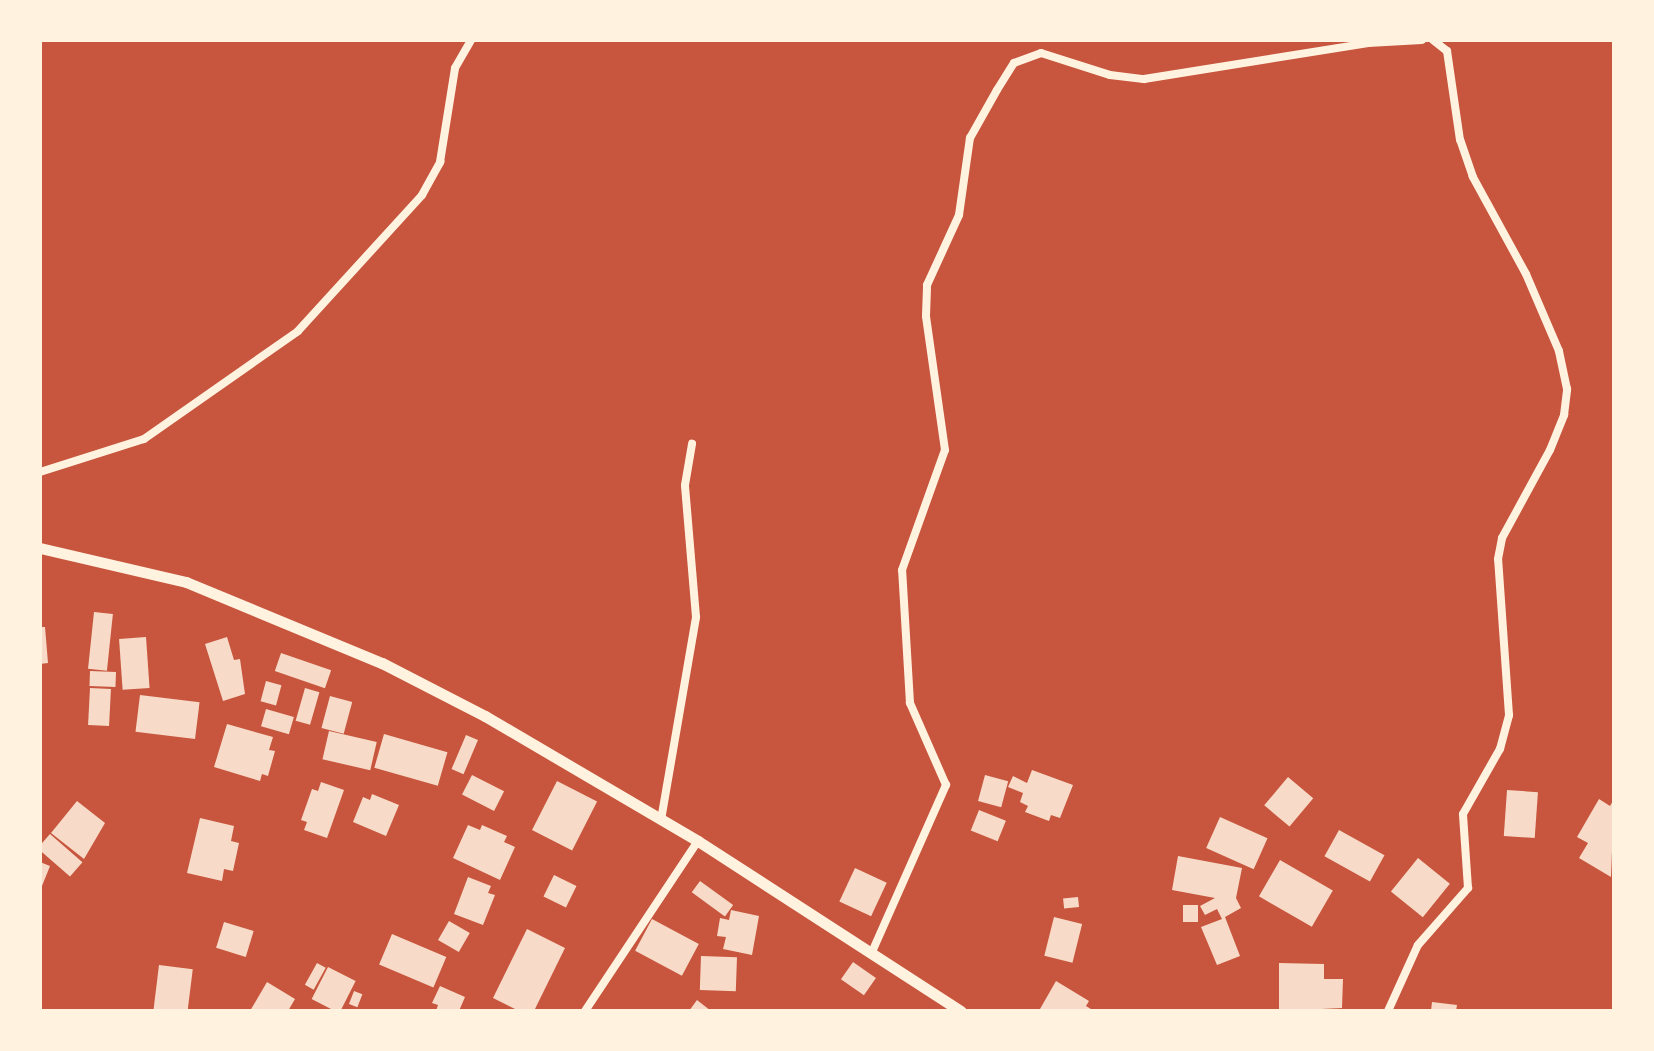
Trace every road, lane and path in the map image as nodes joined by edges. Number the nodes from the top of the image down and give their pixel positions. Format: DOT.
graph roads {
  1 [pos="471,40"];
  2 [pos="1422,40"];
  3 [pos="1433,40"];
  4 [pos="692,444"];
  5 [pos="40,472"];
  6 [pos="40,548"];
  7 [pos="661,820"];
  8 [pos="698,841"];
  9 [pos="872,952"];
  10 [pos="585,1011"];
  11 [pos="961,1011"];
  12 [pos="1388,1011"];
  1 -- 5 [label="street"];
  2 -- 9 [label="street"];
  3 -- 12 [label="street"];
  4 -- 7 [label="street"];
  6 -- 7 [label="main road"];
  7 -- 8 [label="main road"];
  8 -- 9 [label="main road"];
  8 -- 10 [label="street"];
  9 -- 11 [label="main road"];
}
